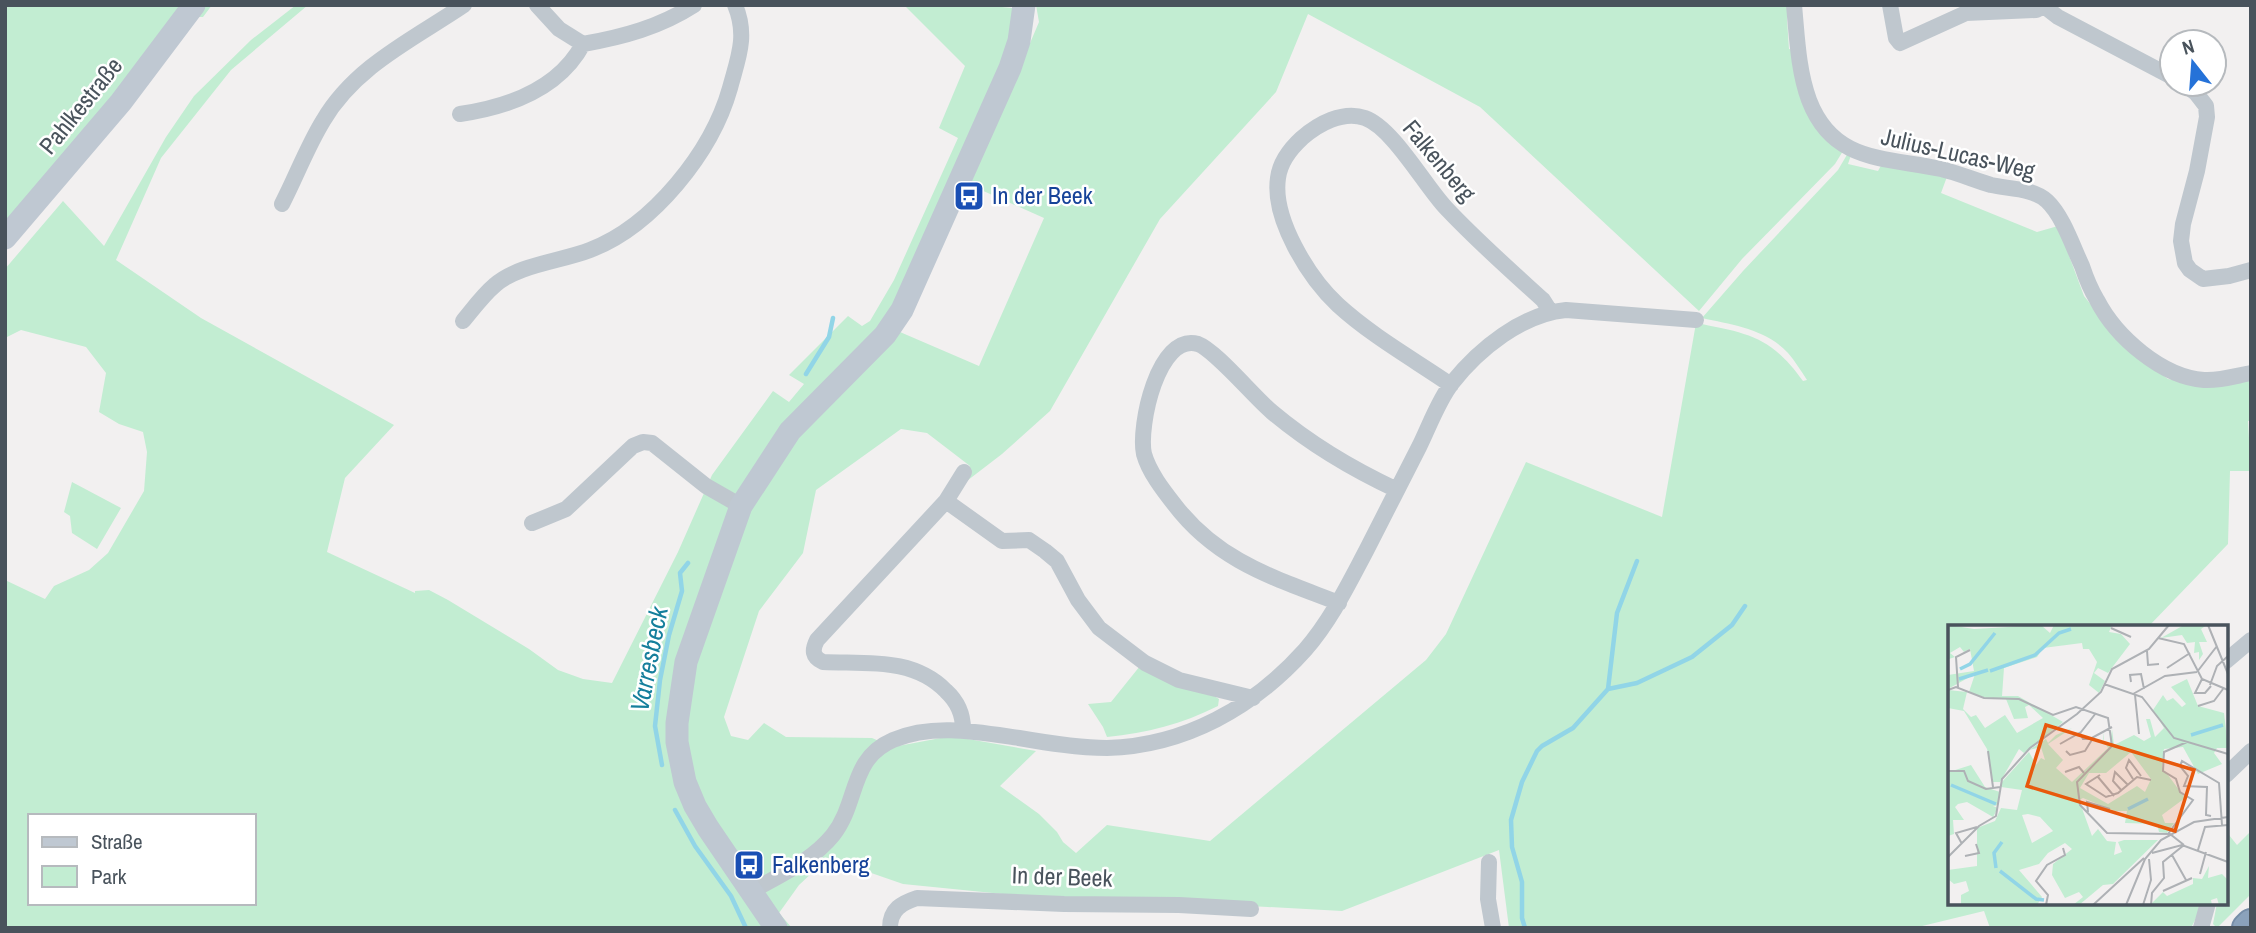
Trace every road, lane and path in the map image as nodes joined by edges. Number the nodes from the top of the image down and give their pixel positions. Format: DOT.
graph roads {
  1 [pos="194,5"];
  2 [pos="464,5"];
  3 [pos="537,5"];
  4 [pos="694,5"];
  5 [pos="735,5"];
  6 [pos="1024,5"];
  7 [pos="1794,5"];
  8 [pos="1891,5"];
  9 [pos="2047,5"];
  10 [pos="583,44"];
  11 [pos="2158,70"];
  12 [pos="2200,98"];
  13 [pos="460,114"];
  14 [pos="282,204"];
  15 [pos="5,238"];
  16 [pos="2251,270"];
  17 [pos="1550,311"];
  18 [pos="1696,320"];
  19 [pos="463,321"];
  20 [pos="2251,373"];
  21 [pos="1451,385"];
  22 [pos="964,472"];
  23 [pos="1397,490"];
  24 [pos="946,501"];
  25 [pos="741,506"];
  26 [pos="532,523"];
  27 [pos="1339,603"];
  28 [pos="2251,640"];
  29 [pos="2228,659"];
  30 [pos="1253,698"];
  31 [pos="963,729"];
  32 [pos="2251,751"];
  33 [pos="2228,773"];
  34 [pos="1489,862"];
  35 [pos="752,891"];
  36 [pos="2207,905"];
  37 [pos="1251,909"];
  38 [pos="2251,924"];
  39 [pos="776,928"];
  40 [pos="890,928"];
  41 [pos="1493,928"];
  42 [pos="2201,928"];
  43 [pos="2247,928"];
  1 -- 15 [label="street, Pahlkestraße"];
  2 -- 14 [label="street"];
  3 -- 10 [label="street"];
  4 -- 10 [label="street"];
  5 -- 19 [label="street"];
  6 -- 25 [label="street"];
  7 -- 20 [label="street, Julius-Lucas-Weg"];
  8 -- 9 [label="street"];
  9 -- 11 [label="street"];
  10 -- 13 [label="street"];
  12 -- 16 [label="street"];
  17 -- 18 [label="street"];
  17 -- 21 [label="street"];
  17 -- 21 [label="street, Falkenberg"];
  21 -- 23 [label="street"];
  22 -- 24 [label="street"];
  23 -- 27 [label="street"];
  23 -- 27 [label="street"];
  24 -- 30 [label="street"];
  24 -- 31 [label="street"];
  25 -- 26 [label="street"];
  25 -- 35 [label="street"];
  27 -- 30 [label="street"];
  28 -- 29 [label="street"];
  30 -- 31 [label="street"];
  31 -- 35 [label="street"];
  32 -- 33 [label="street"];
  34 -- 41 [label="street"];
  35 -- 39 [label="street"];
  36 -- 42 [label="street"];
  37 -- 40 [label="street, In der Beek"];
  38 -- 43 [label="highway"];
}
